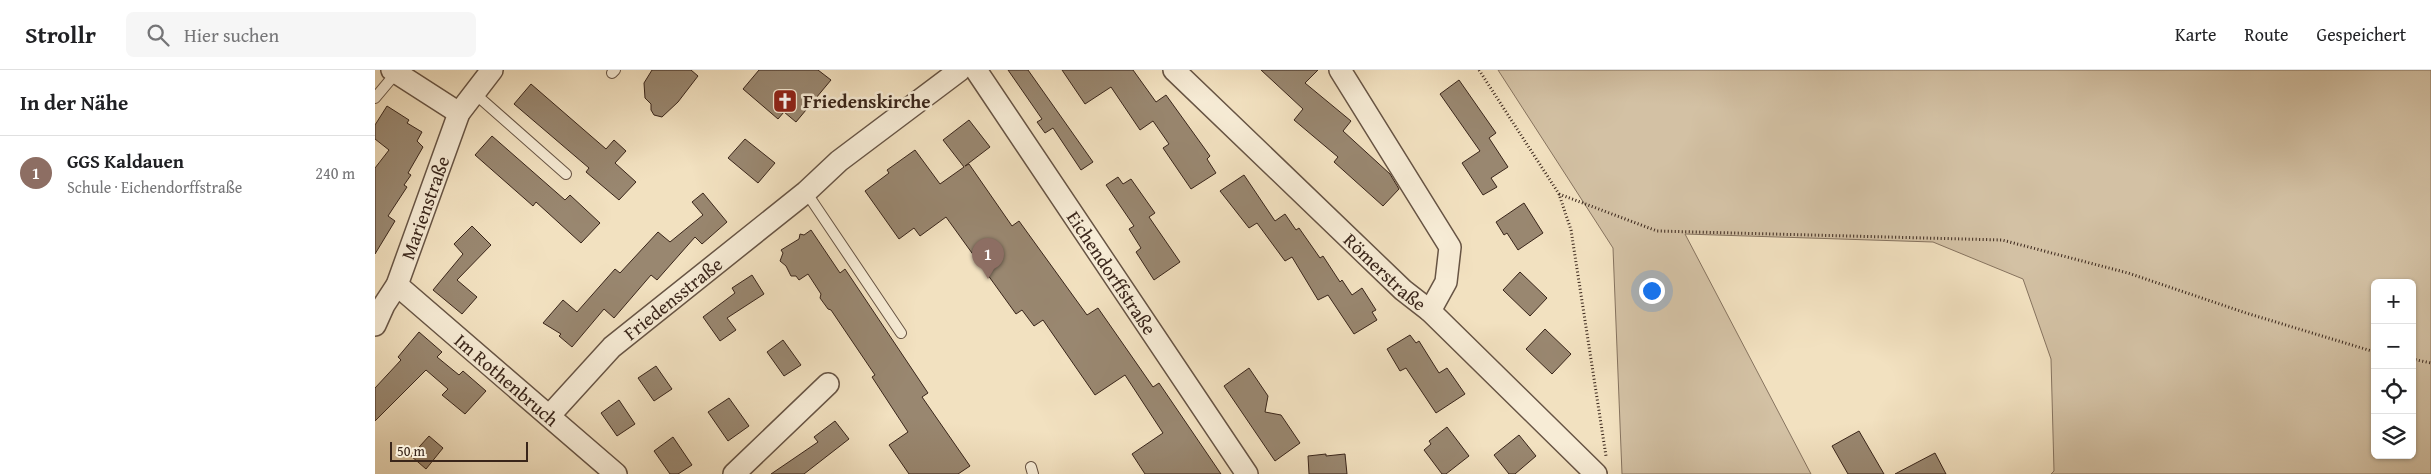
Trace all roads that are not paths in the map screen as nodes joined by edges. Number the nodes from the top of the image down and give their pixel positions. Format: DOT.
graph roads {
  1 [pos="492,70"];
  2 [pos="961,70"];
  3 [pos="977,70"];
  4 [pos="1174,70"];
  5 [pos="1340,70"];
  6 [pos="394,71"];
  7 [pos="473,92"];
  8 [pos="375,98"];
  9 [pos="459,113"];
  10 [pos="567,174"];
  11 [pos="806,192"];
  12 [pos="397,285"];
  13 [pos="1430,311"];
  14 [pos="375,325"];
  15 [pos="901,333"];
  16 [pos="828,384"];
  17 [pos="550,415"];
  18 [pos="1600,469"];
  19 [pos="616,474"];
  20 [pos="734,474"];
  21 [pos="1247,474"];
  1 -- 7 [label="street, Marienstraße"];
  2 -- 11 [label="street, Friedensstraße"];
  3 -- 21 [label="street, Eichendorffstraße"];
  4 -- 13 [label="street, Römerstraße"];
  5 -- 13 [label="street"];
  6 -- 8 [label="lane"];
  6 -- 9 [label="street"];
  7 -- 9 [label="street, Marienstraße"];
  7 -- 10 [label="lane"];
  9 -- 12 [label="street, Marienstraße"];
  11 -- 15 [label="lane"];
  11 -- 17 [label="street, Friedensstraße"];
  12 -- 14 [label="street, Marienstraße"];
  12 -- 17 [label="street, Im Rothenbruch"];
  13 -- 18 [label="street, Römerstraße"];
  16 -- 20 [label="street"];
  17 -- 19 [label="street, Im Rothenbruch"];
}
